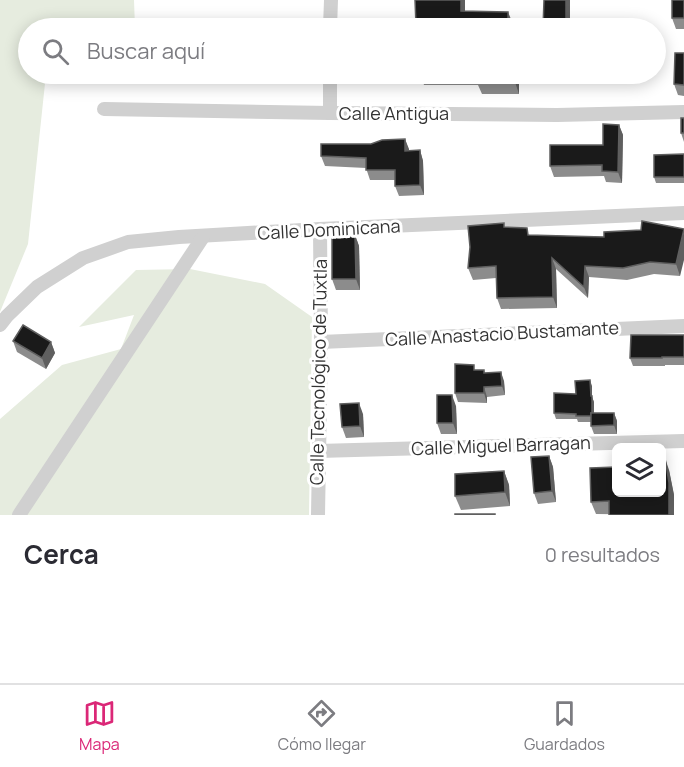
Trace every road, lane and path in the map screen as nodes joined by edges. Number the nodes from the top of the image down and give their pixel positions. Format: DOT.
graph roads {
  1 [pos="331,0"];
  2 [pos="330,18"];
  3 [pos="330,84"];
  4 [pos="104,109"];
  5 [pos="684,112"];
  6 [pos="330,113"];
  7 [pos="684,213"];
  8 [pos="320,229"];
  9 [pos="203,237"];
  10 [pos="0,325"];
  11 [pos="684,326"];
  12 [pos="321,342"];
  13 [pos="684,441"];
  14 [pos="318,451"];
  15 [pos="19,515"];
  16 [pos="318,515"];
  1 -- 2 [label="street"];
  3 -- 6 [label="street"];
  4 -- 6 [label="street, Calle Antigua"];
  5 -- 6 [label="street, Calle Antigua"];
  7 -- 8 [label="street, Calle Dominicana"];
  8 -- 9 [label="street, Calle Dominicana"];
  8 -- 12 [label="street, Calle Tecnológico de Tuxtla"];
  9 -- 10 [label="street, Calle Dominicana"];
  9 -- 15 [label="street"];
  11 -- 12 [label="street, Calle Anastacio Bustamante"];
  12 -- 14 [label="street, Calle Tecnológico de Tuxtla"];
  13 -- 14 [label="street, Calle Miguel Barragan"];
  14 -- 16 [label="street, Calle Tecnológico de Tuxtla"];
}
